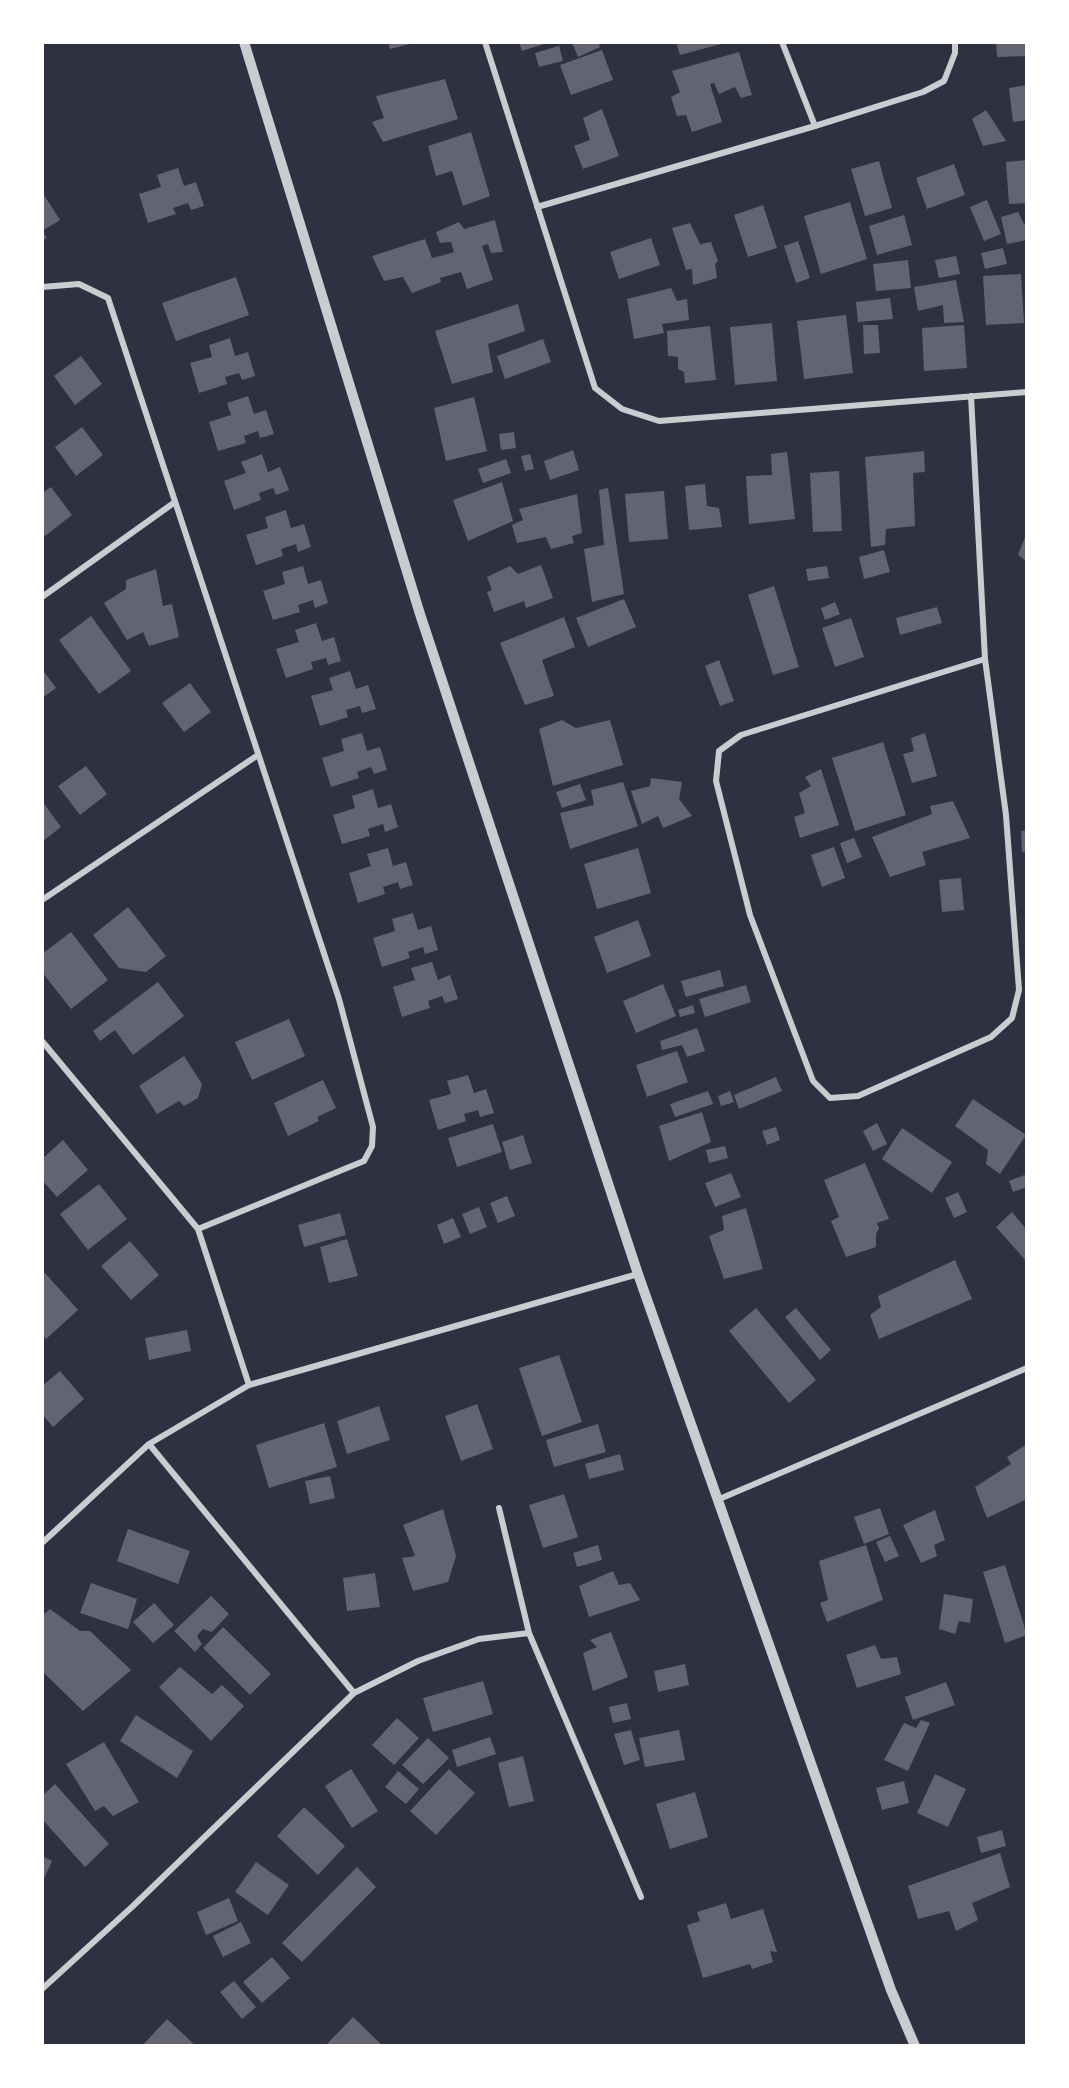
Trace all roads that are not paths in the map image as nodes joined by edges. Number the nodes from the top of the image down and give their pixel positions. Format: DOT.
graph roads {
  1 [pos="244,42"];
  2 [pos="485,42"];
  3 [pos="782,42"];
  4 [pos="955,42"];
  5 [pos="815,126"];
  6 [pos="537,207"];
  7 [pos="42,287"];
  8 [pos="1027,392"];
  9 [pos="971,396"];
  10 [pos="175,502"];
  11 [pos="42,597"];
  12 [pos="985,659"];
  13 [pos="258,755"];
  14 [pos="42,900"];
  15 [pos="42,1041"];
  16 [pos="198,1229"];
  17 [pos="638,1274"];
  18 [pos="1027,1368"];
  19 [pos="249,1385"];
  20 [pos="149,1444"];
  21 [pos="716,1500"];
  22 [pos="499,1508"];
  23 [pos="42,1543"];
  24 [pos="530,1633"];
  25 [pos="354,1694"];
  26 [pos="641,1897"];
  27 [pos="42,1989"];
  28 [pos="915,2046"];
  1 -- 17 [label="street"];
  2 -- 6 [label="street"];
  3 -- 5 [label="street"];
  4 -- 5 [label="street"];
  5 -- 6 [label="street"];
  6 -- 9 [label="street"];
  7 -- 10 [label="street"];
  8 -- 9 [label="street"];
  9 -- 12 [label="street"];
  10 -- 11 [label="street"];
  10 -- 13 [label="street"];
  12 -- 12 [label="street"];
  13 -- 14 [label="street"];
  13 -- 16 [label="street"];
  15 -- 16 [label="street"];
  16 -- 19 [label="street"];
  17 -- 19 [label="street"];
  17 -- 21 [label="street"];
  18 -- 21 [label="street"];
  19 -- 20 [label="street"];
  20 -- 23 [label="street"];
  20 -- 25 [label="street"];
  21 -- 28 [label="street"];
  22 -- 24 [label="street"];
  24 -- 25 [label="street"];
  24 -- 26 [label="street"];
  25 -- 27 [label="street"];
}
